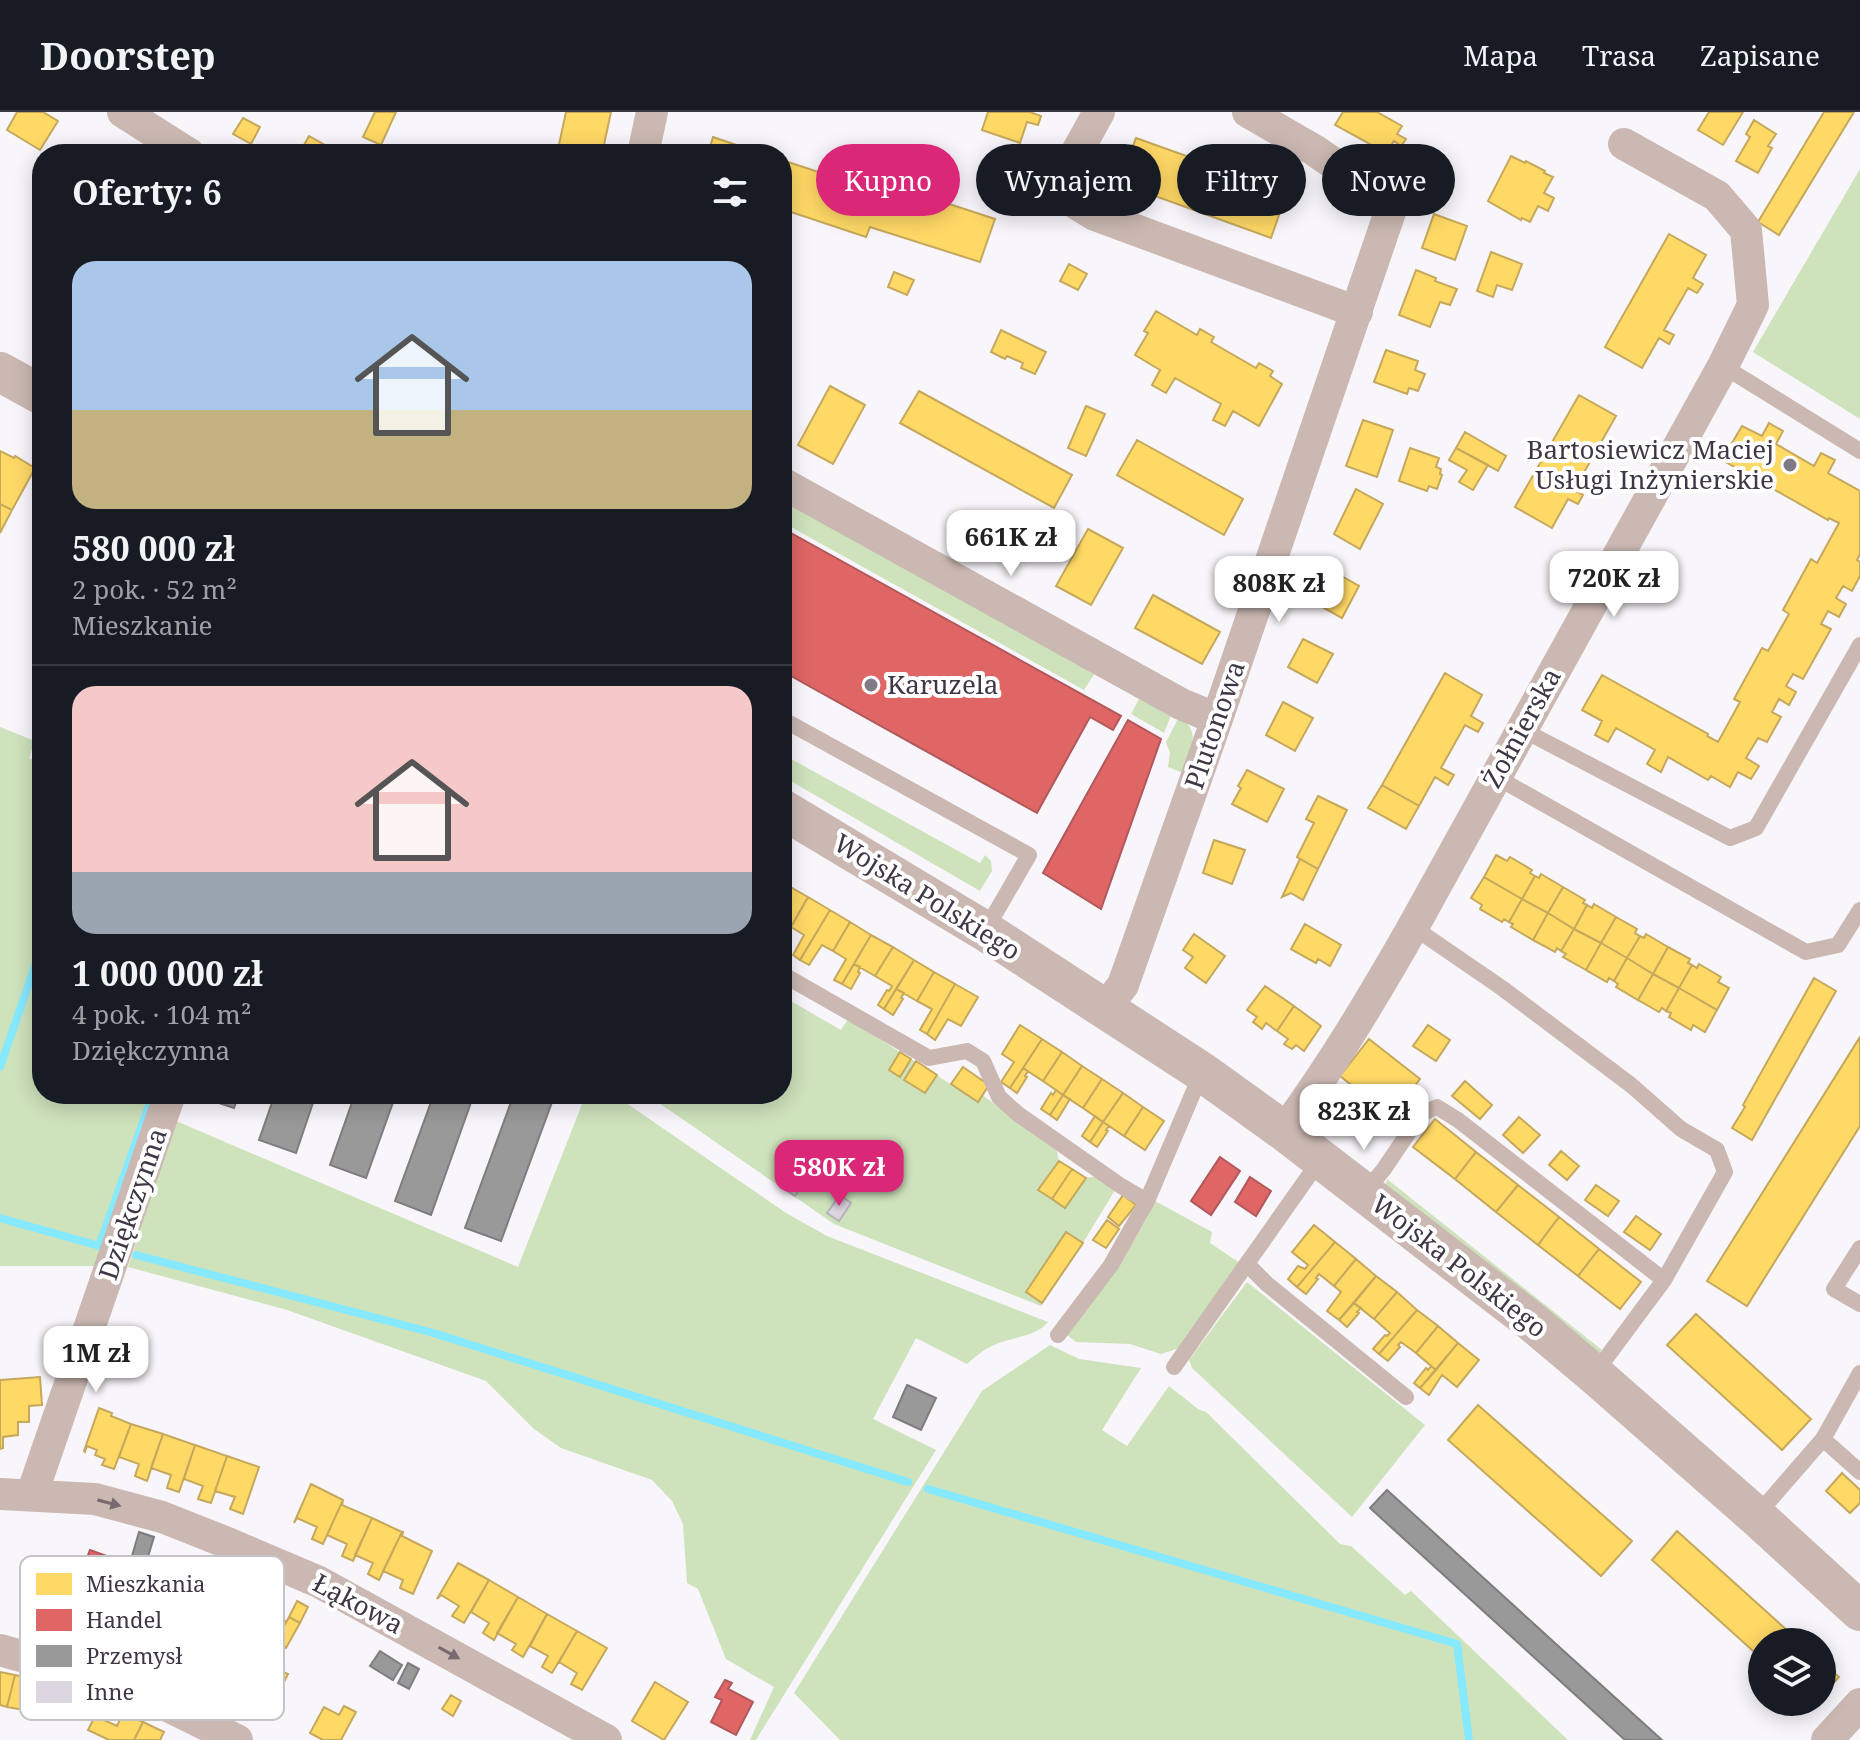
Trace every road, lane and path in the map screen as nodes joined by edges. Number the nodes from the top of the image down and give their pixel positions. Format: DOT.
graph roads {
  1 [pos="123,112"];
  2 [pos="652,112"];
  3 [pos="1099,112"];
  4 [pos="1248,112"];
  5 [pos="173,144"];
  6 [pos="645,144"];
  7 [pos="1624,144"];
  8 [pos="1357,312"];
  9 [pos="1723,366"];
  10 [pos="0,372"];
  11 [pos="32,390"];
  12 [pos="1860,451"];
  13 [pos="792,489"];
  14 [pos="1860,645"];
  15 [pos="1217,719"];
  16 [pos="792,725"];
  17 [pos="1521,729"];
  18 [pos="1496,777"];
  19 [pos="792,815"];
  20 [pos="1860,910"];
  21 [pos="1413,927"];
  22 [pos="985,931"];
  23 [pos="792,980"];
  24 [pos="1105,1008"];
  25 [pos="1202,1072"];
  26 [pos="167,1104"];
  27 [pos="1284,1131"];
  28 [pos="1320,1159"];
  29 [pos="1365,1192"];
  30 [pos="1147,1201"];
  31 [pos="1860,1248"];
  32 [pos="1248,1265"];
  33 [pos="1664,1280"];
  34 [pos="1860,1304"];
  35 [pos="1058,1335"];
  36 [pos="1174,1367"];
  37 [pos="1860,1373"];
  38 [pos="1594,1374"];
  39 [pos="1406,1397"];
  40 [pos="1823,1439"];
  41 [pos="1860,1472"];
  42 [pos="0,1494"];
  43 [pos="32,1494"];
  44 [pos="1756,1516"];
  45 [pos="257,1556"];
  46 [pos="284,1567"];
  47 [pos="1860,1611"];
  48 [pos="0,1650"];
  49 [pos="20,1656"];
  50 [pos="1860,1704"];
  51 [pos="196,1720"];
  52 [pos="237,1740"];
  53 [pos="606,1740"];
  54 [pos="1827,1740"];
  1 -- 5 [label="street"];
  2 -- 6 [label="street"];
  3 -- 8 [label="street"];
  4 -- 8 [label="street, Plutonowa"];
  7 -- 9 [label="street, Żołnierska"];
  8 -- 15 [label="street, Plutonowa"];
  9 -- 12 [label="lane"];
  9 -- 17 [label="street, Żołnierska"];
  10 -- 11 [label="street"];
  13 -- 15 [label="street"];
  14 -- 17 [label="lane"];
  15 -- 24 [label="street, Plutonowa"];
  16 -- 22 [label="lane"];
  17 -- 18 [label="street, Żołnierska"];
  18 -- 20 [label="lane"];
  18 -- 21 [label="street, Żołnierska"];
  19 -- 22 [label="street, Wojska Polskiego"];
  21 -- 27 [label="street, Żołnierska"];
  21 -- 33 [label="lane"];
  22 -- 24 [label="street, Wojska Polskiego"];
  23 -- 30 [label="lane"];
  24 -- 25 [label="street, Wojska Polskiego"];
  25 -- 27 [label="street, Wojska Polskiego"];
  25 -- 30 [label="lane"];
  26 -- 43 [label="street, Dziękczynna"];
  27 -- 28 [label="street, Wojska Polskiego"];
  28 -- 29 [label="street, Wojska Polskiego"];
  28 -- 32 [label="lane"];
  29 -- 33 [label="lane"];
  29 -- 38 [label="street, Wojska Polskiego"];
  30 -- 35 [label="lane"];
  31 -- 34 [label="lane"];
  32 -- 36 [label="lane"];
  32 -- 39 [label="lane"];
  33 -- 38 [label="lane"];
  37 -- 40 [label="lane"];
  38 -- 44 [label="street, Wojska Polskiego"];
  40 -- 41 [label="lane"];
  40 -- 44 [label="lane"];
  42 -- 43 [label="street, Łąkowa"];
  43 -- 45 [label="street, Łąkowa, one-way"];
  44 -- 47 [label="street, Wojska Polskiego"];
  46 -- 53 [label="street, Łąkowa, one-way"];
  48 -- 49 [label="street"];
  50 -- 54 [label="street"];
  51 -- 52 [label="street"];
}
